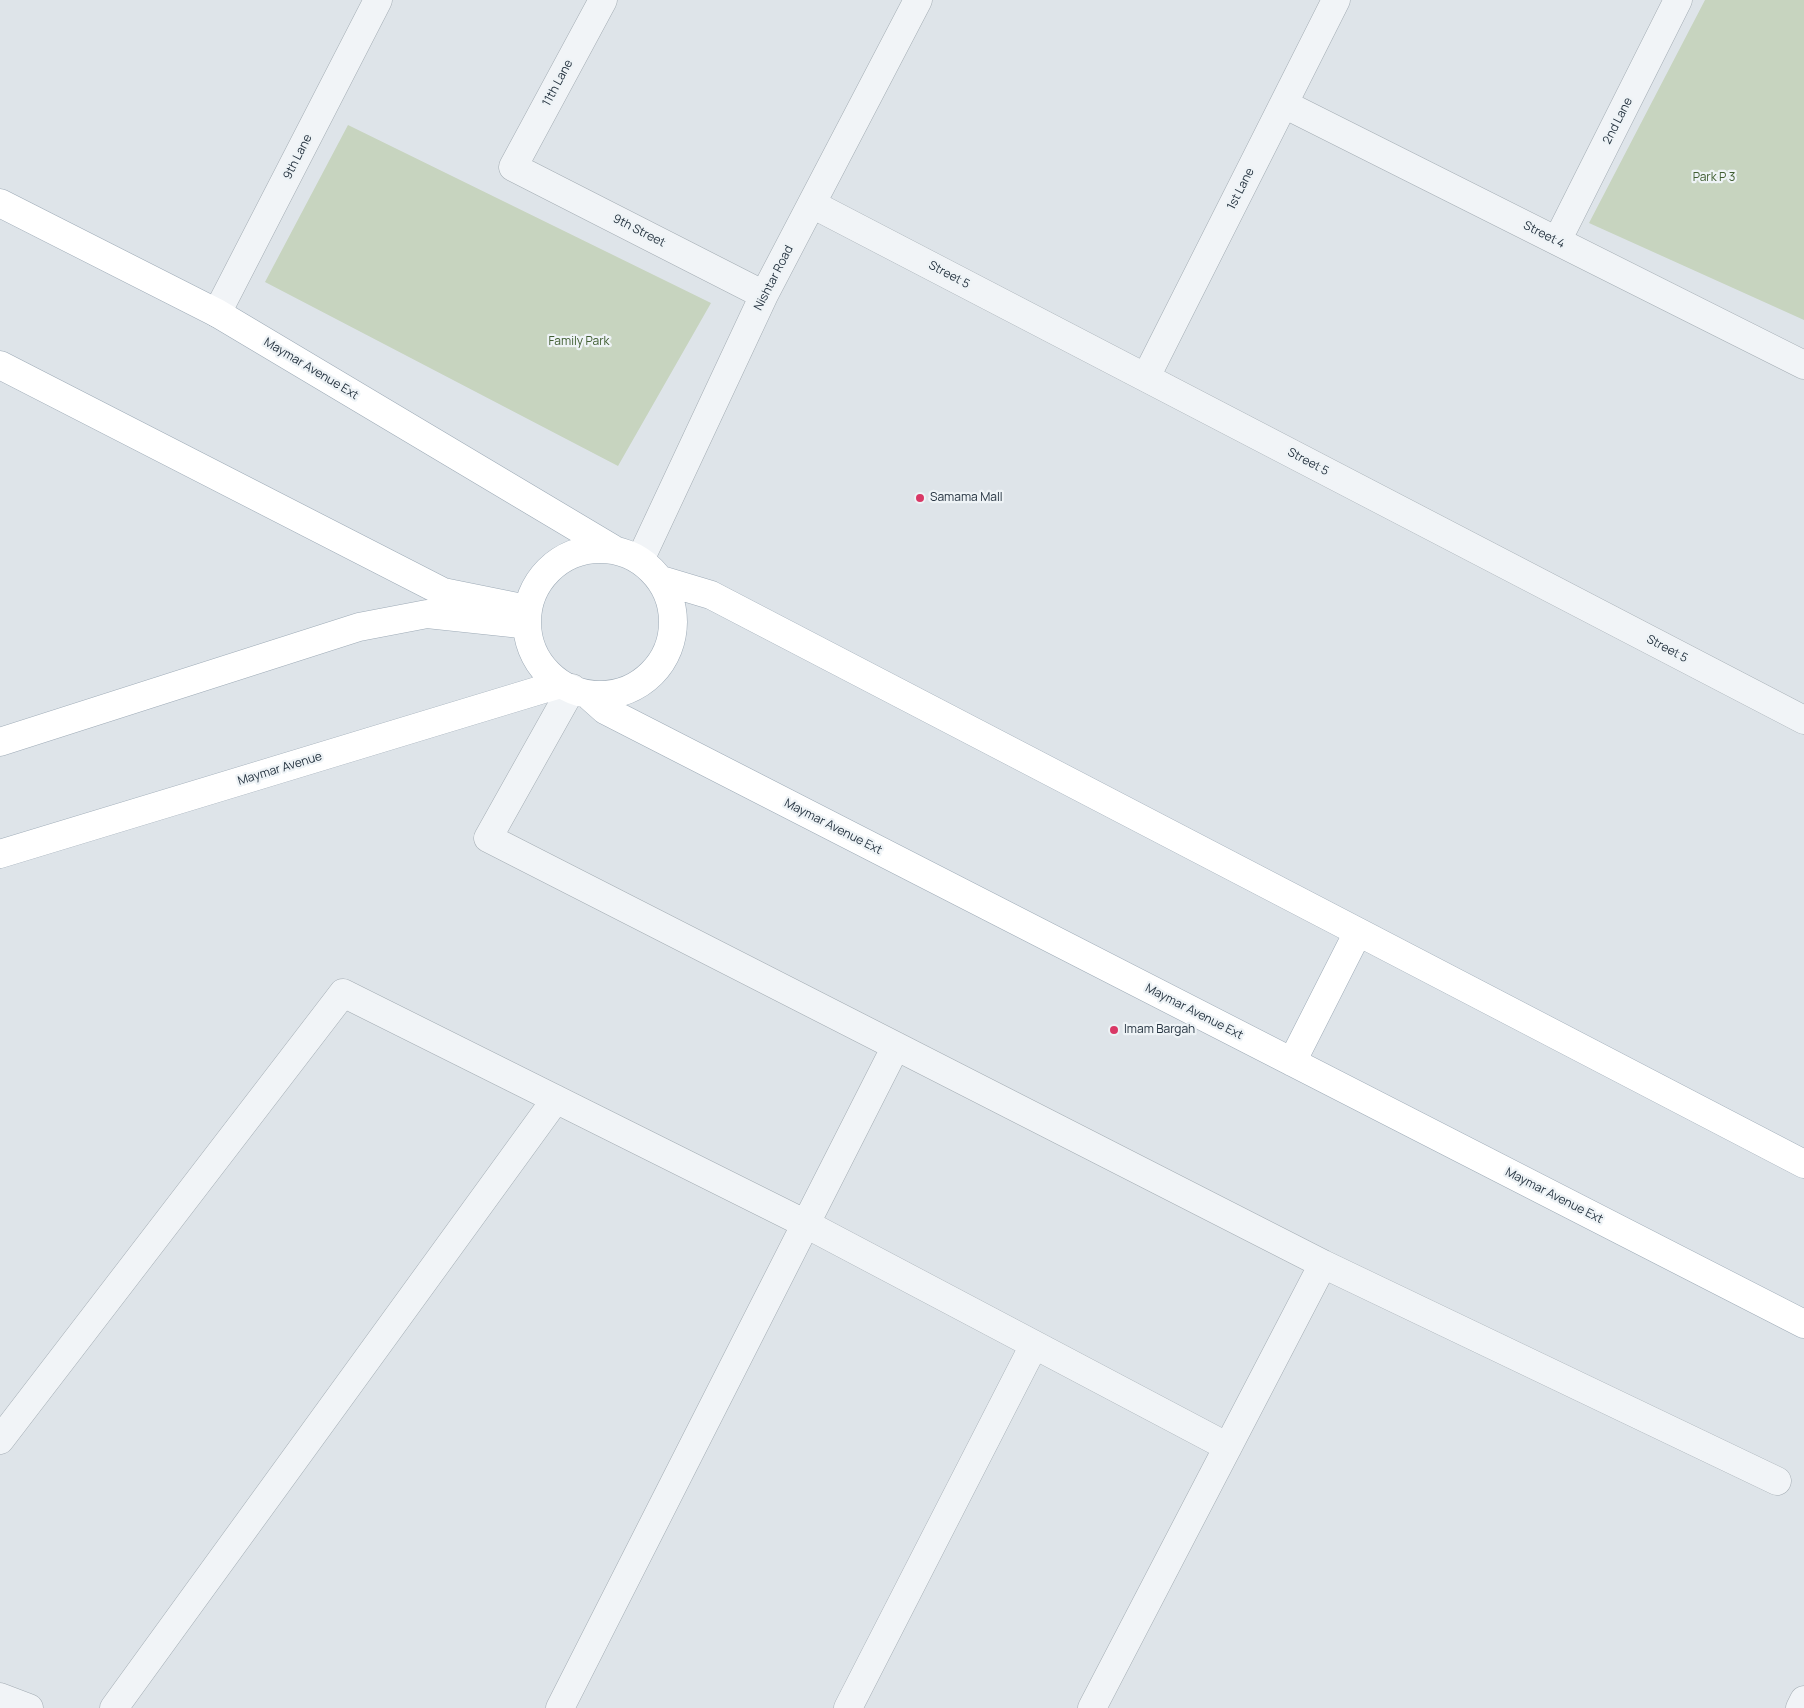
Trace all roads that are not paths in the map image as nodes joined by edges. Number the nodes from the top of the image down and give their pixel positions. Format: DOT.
graph roads {
  1 [pos="378,0"];
  2 [pos="603,0"];
  3 [pos="918,0"];
  4 [pos="1336,0"];
  5 [pos="1678,0"];
  6 [pos="1284,104"];
  7 [pos="513,167"];
  8 [pos="0,203"];
  9 [pos="812,204"];
  10 [pos="1557,241"];
  11 [pos="764,295"];
  12 [pos="217,313"];
  13 [pos="0,365"];
  14 [pos="1804,365"];
  15 [pos="1146,377"];
  16 [pos="613,550"];
  17 [pos="640,560"];
  18 [pos="661,580"];
  19 [pos="527,617"];
  20 [pos="573,689"];
  21 [pos="1804,720"];
  22 [pos="0,742"];
  23 [pos="0,854"];
  24 [pos="1358,932"];
  25 [pos="896,1046"];
  26 [pos="1292,1062"];
  27 [pos="556,1100"];
  28 [pos="1804,1164"];
  29 [pos="806,1224"];
  30 [pos="1323,1264"];
  31 [pos="1804,1324"];
  32 [pos="1034,1345"];
  33 [pos="0,1440"];
  34 [pos="1228,1447"];
  35 [pos="1777,1481"];
  36 [pos="0,1697"];
  37 [pos="1804,1700"];
  38 [pos="29,1708"];
  39 [pos="114,1708"];
  40 [pos="560,1708"];
  41 [pos="848,1708"];
  42 [pos="1092,1708"];
  43 [pos="1800,1708"];
  1 -- 12 [label="street, 9th Lane"];
  2 -- 7 [label="street, 11th Lane"];
  3 -- 9 [label="street, Nishtar Road"];
  4 -- 6 [label="street, 1st Lane"];
  5 -- 10 [label="street, 2nd Lane"];
  6 -- 10 [label="street, Street 4"];
  6 -- 15 [label="street, 1st Lane"];
  7 -- 11 [label="street, 9th Street"];
  8 -- 12 [label="main road, Maymar Avenue Ext"];
  9 -- 11 [label="street, Nishtar Road"];
  9 -- 15 [label="street, Street 5"];
  10 -- 14 [label="street, Street 4"];
  11 -- 17 [label="street, Nishtar Road"];
  12 -- 16 [label="main road, Maymar Avenue Ext"];
  13 -- 19 [label="main road"];
  15 -- 21 [label="street, Street 5"];
  16 -- 17 [label="main road"];
  16 -- 19 [label="main road"];
  17 -- 18 [label="main road"];
  18 -- 20 [label="main road"];
  18 -- 24 [label="main road"];
  19 -- 20 [label="main road"];
  19 -- 22 [label="main road"];
  20 -- 23 [label="main road, Maymar Avenue"];
  20 -- 25 [label="street"];
  20 -- 26 [label="main road, Maymar Avenue Ext"];
  24 -- 26 [label="main road"];
  24 -- 28 [label="main road"];
  25 -- 29 [label="street"];
  25 -- 30 [label="street"];
  26 -- 31 [label="main road, Maymar Avenue Ext"];
  27 -- 29 [label="street"];
  27 -- 33 [label="street"];
  27 -- 39 [label="street"];
  29 -- 32 [label="street"];
  29 -- 40 [label="street"];
  30 -- 34 [label="street"];
  30 -- 35 [label="street"];
  32 -- 34 [label="street"];
  32 -- 41 [label="street"];
  34 -- 42 [label="street"];
  36 -- 38 [label="street"];
  37 -- 43 [label="street"];
}
